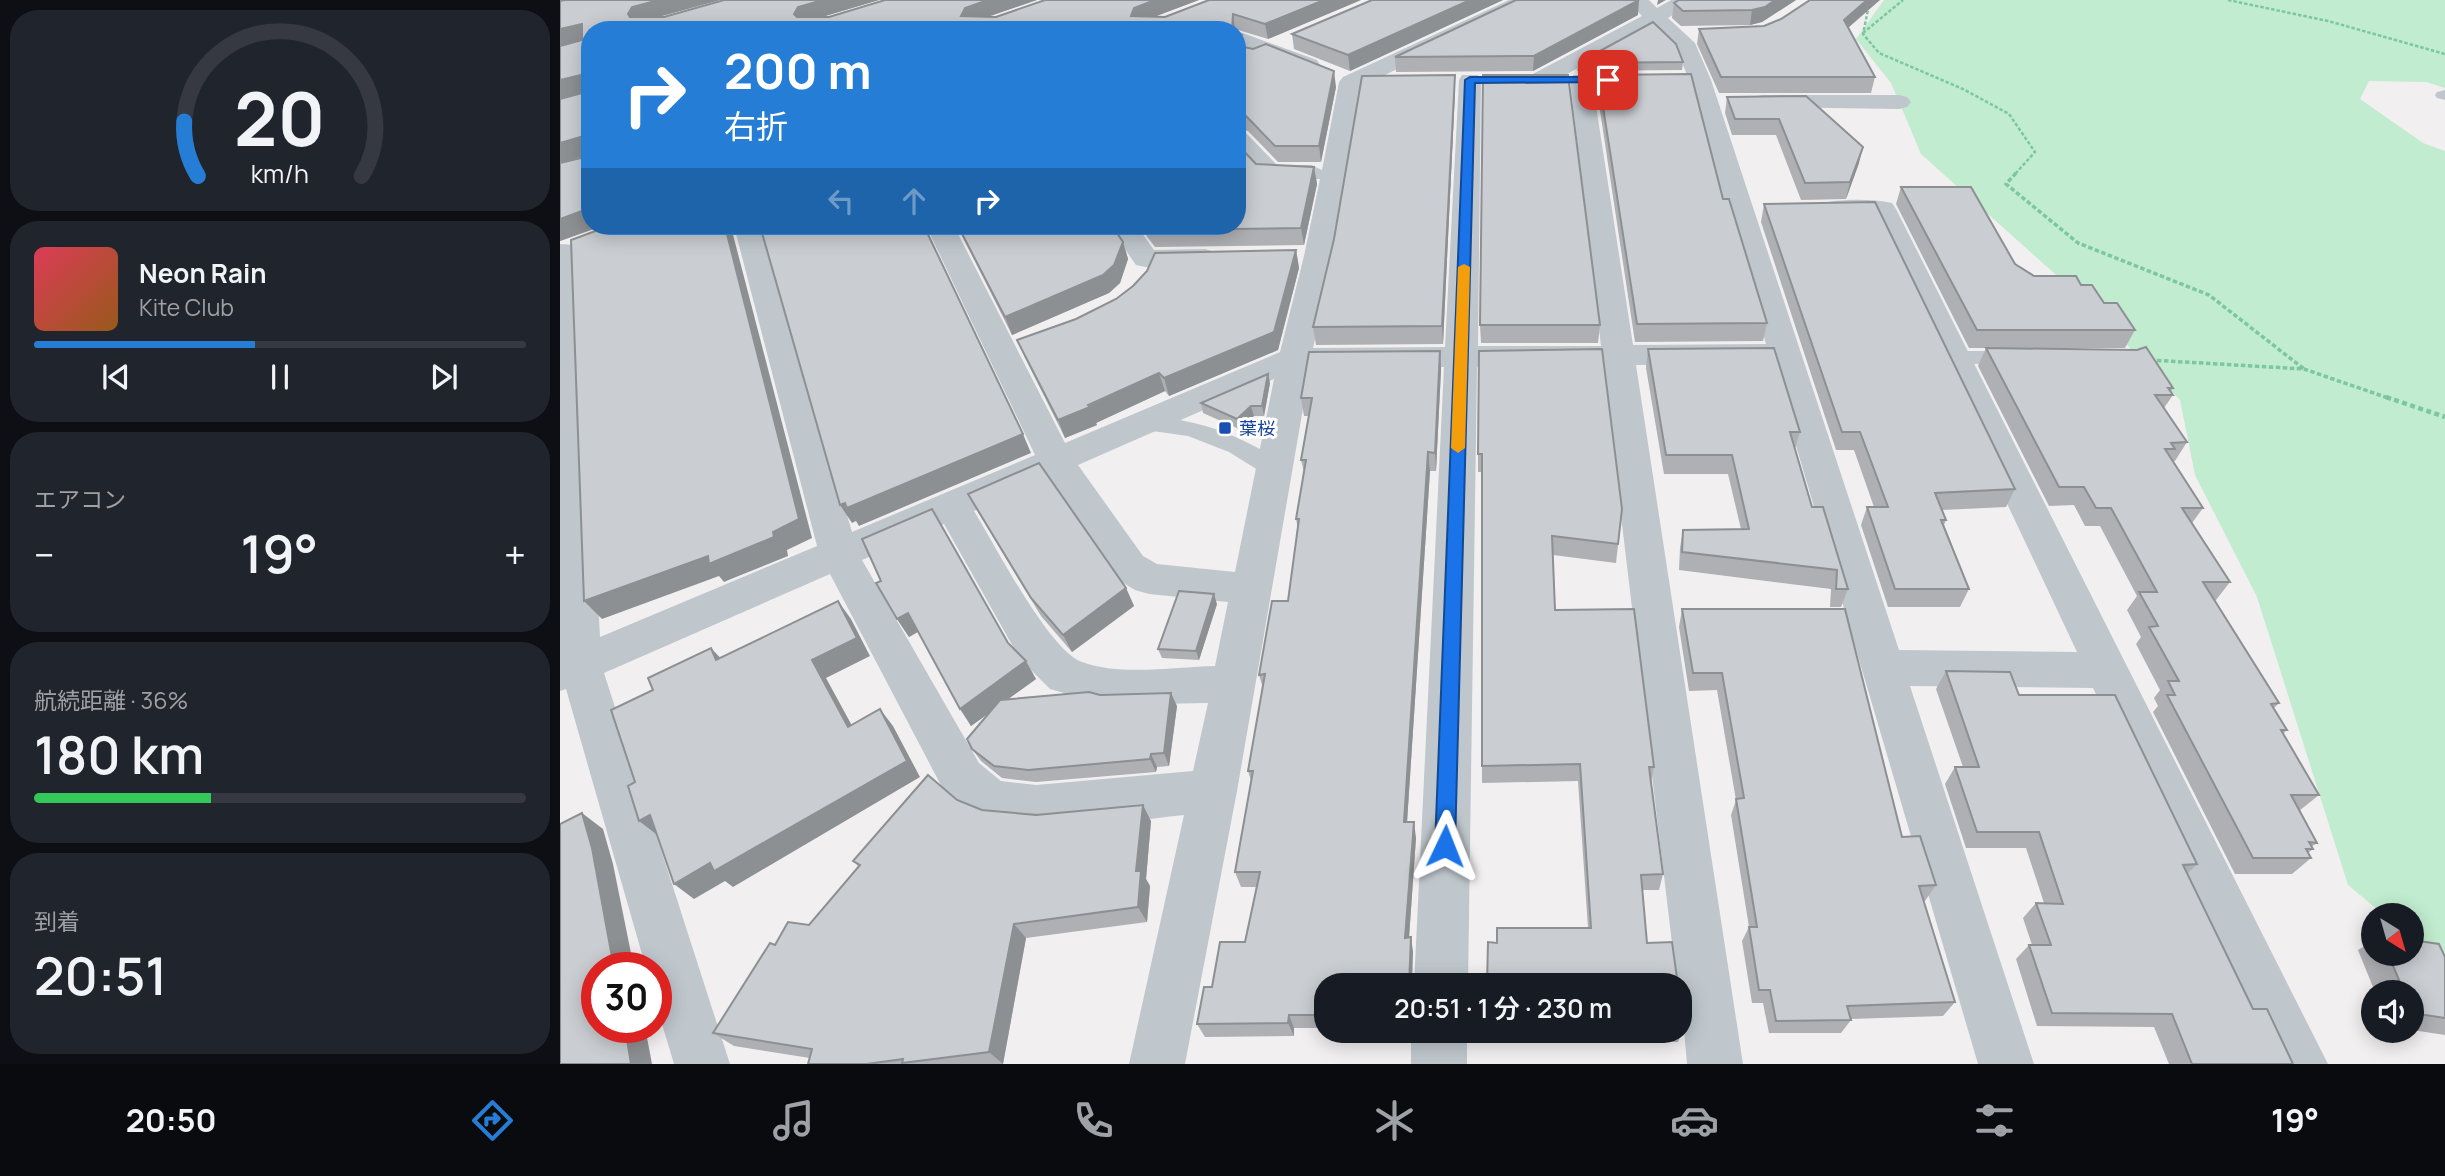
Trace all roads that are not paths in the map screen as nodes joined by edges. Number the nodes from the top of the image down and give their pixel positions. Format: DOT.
graph roads {
  1 [pos="1525,0"];
  2 [pos="1637,0"];
  3 [pos="1686,0"];
  4 [pos="1655,17"];
  5 [pos="1700,35"];
  6 [pos="1301,36"];
  7 [pos="1674,36"];
  8 [pos="1246,40"];
  9 [pos="1269,49"];
  10 [pos="1246,60"];
  11 [pos="1539,80"];
  12 [pos="1403,81"];
  13 [pos="1351,82"];
  14 [pos="1695,87"];
  15 [pos="1899,102"];
  16 [pos="1246,148"];
  17 [pos="1335,173"];
  18 [pos="1770,210"];
  19 [pos="750,235"];
  20 [pos="946,235"];
  21 [pos="1126,235"];
  22 [pos="571,249"];
  23 [pos="1226,258"];
  24 [pos="1785,354"];
  25 [pos="1619,355"];
  26 [pos="1461,357"];
  27 [pos="1295,358"];
  28 [pos="1952,358"];
  29 [pos="2033,358"];
  30 [pos="1146,423"];
  31 [pos="1056,461"];
  32 [pos="1275,470"];
  33 [pos="952,505"];
  34 [pos="839,554"];
  35 [pos="1251,589"];
  36 [pos="570,668"];
  37 [pos="1883,668"];
  38 [pos="2105,670"];
  39 [pos="1232,684"];
  40 [pos="1213,791"];
  41 [pos="1441,973"];
  42 [pos="1439,1043"];
  43 [pos="702,1064"];
  44 [pos="1157,1064"];
  45 [pos="1439,1064"];
  46 [pos="1715,1064"];
  47 [pos="2006,1064"];
  48 [pos="2300,1064"];
  1 -- 13 [label="street"];
  2 -- 4 [label="street"];
  3 -- 4 [label="street"];
  4 -- 7 [label="street"];
  4 -- 11 [label="street"];
  5 -- 7 [label="street"];
  6 -- 9 [label="street"];
  7 -- 14 [label="street"];
  8 -- 9 [label="street"];
  9 -- 10 [label="street"];
  9 -- 13 [label="street"];
  11 -- 25 [label="street"];
  11 -- 26 [label="street"];
  12 -- 13 [label="street"];
  13 -- 17 [label="street"];
  14 -- 15 [label="street"];
  14 -- 18 [label="street"];
  16 -- 17 [label="street"];
  17 -- 27 [label="street"];
  18 -- 24 [label="street"];
  18 -- 28 [label="street"];
  19 -- 34 [label="street"];
  20 -- 31 [label="street"];
  21 -- 23 [label="street"];
  22 -- 36 [label="street"];
  24 -- 25 [label="street"];
  24 -- 37 [label="street"];
  25 -- 26 [label="street"];
  25 -- 46 [label="street"];
  26 -- 27 [label="street"];
  26 -- 41 [label="street"];
  27 -- 30 [label="street"];
  27 -- 32 [label="street"];
  28 -- 29 [label="lane"];
  28 -- 38 [label="street"];
  30 -- 31 [label="street"];
  30 -- 32 [label="lane"];
  31 -- 33 [label="street"];
  31 -- 35 [label="street"];
  32 -- 35 [label="street"];
  33 -- 34 [label="street"];
  33 -- 39 [label="street"];
  34 -- 36 [label="street"];
  34 -- 40 [label="street"];
  35 -- 39 [label="street"];
  36 -- 43 [label="street"];
  37 -- 38 [label="street"];
  37 -- 47 [label="street"];
  38 -- 48 [label="street"];
  39 -- 40 [label="street"];
  40 -- 44 [label="street"];
  42 -- 45 [label="street"];
}
